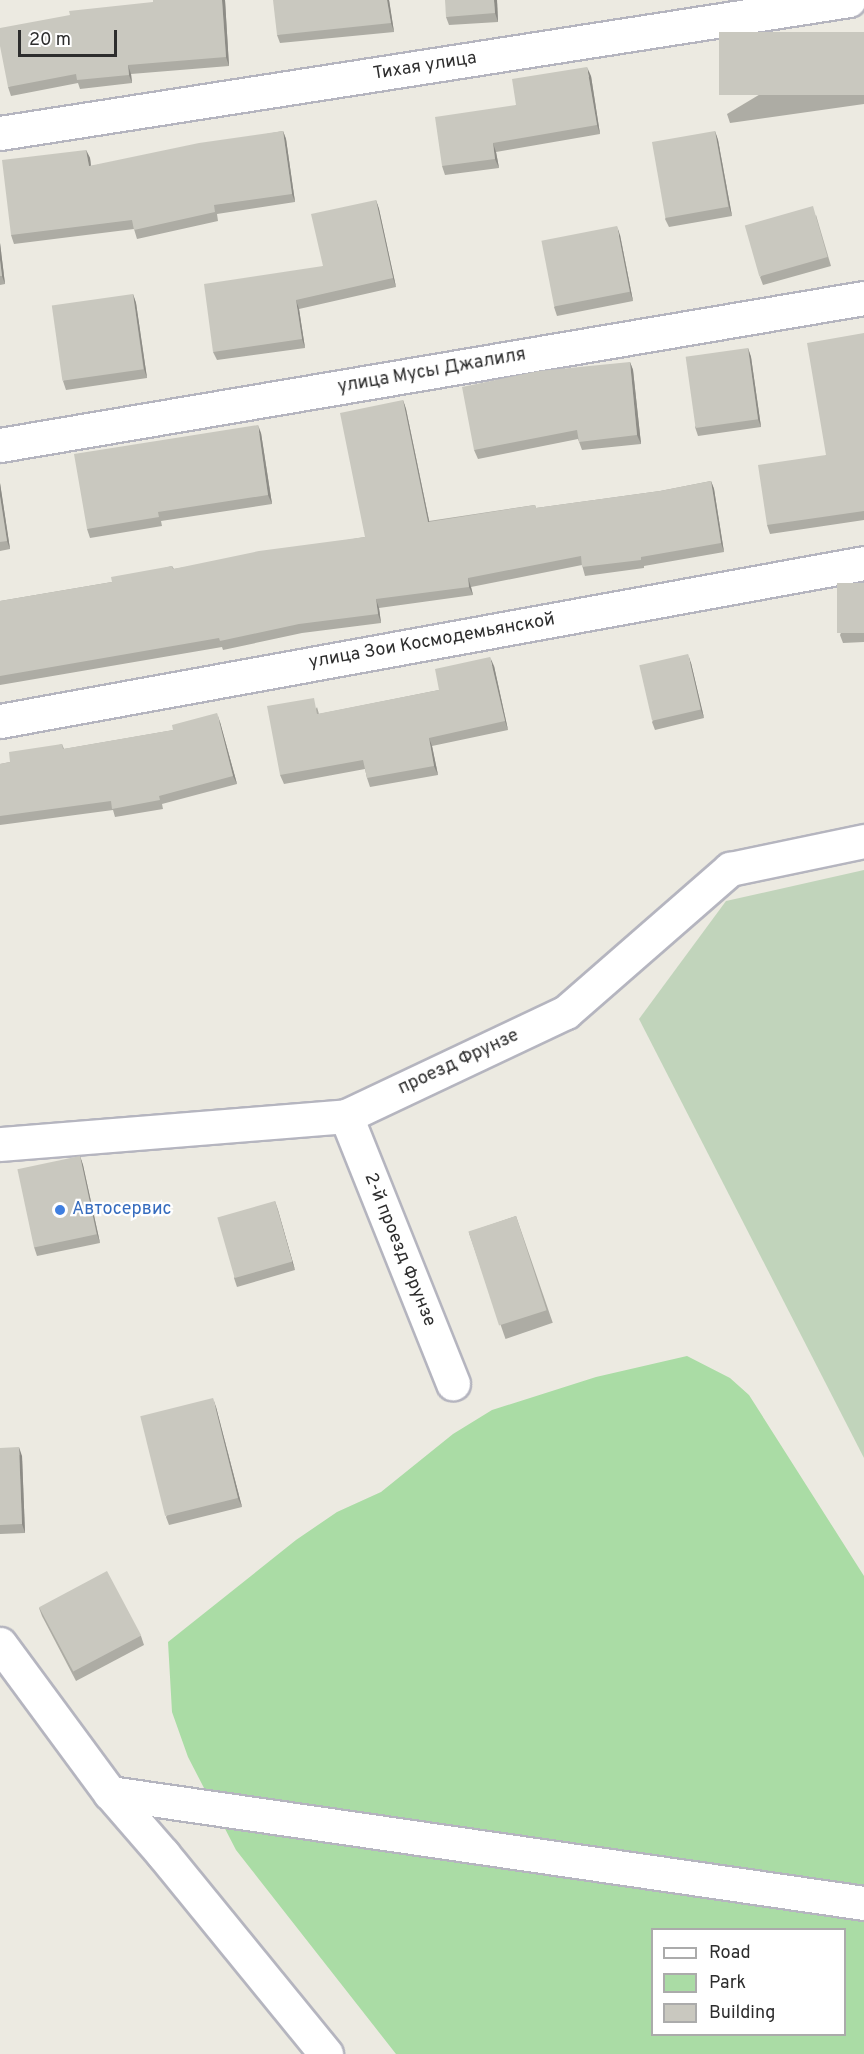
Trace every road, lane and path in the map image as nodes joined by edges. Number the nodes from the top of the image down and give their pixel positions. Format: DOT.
graph roads {
  1 [pos="849,0"];
  2 [pos="0,133"];
  3 [pos="864,298"];
  4 [pos="0,445"];
  5 [pos="864,563"];
  6 [pos="0,721"];
  7 [pos="864,841"];
  8 [pos="346,1116"];
  9 [pos="0,1144"];
  10 [pos="453,1383"];
  11 [pos="0,1644"];
  12 [pos="110,1793"];
  13 [pos="864,1903"];
  14 [pos="326,2054"];
  1 -- 2 [label="street, Тихая улица"];
  3 -- 4 [label="street, улица Мусы Джалиля"];
  5 -- 6 [label="street, улица Зои Космодемьянской"];
  7 -- 8 [label="street, проезд Фрунзе"];
  8 -- 9 [label="street, проезд Фрунзе"];
  8 -- 10 [label="street, 2-й проезд Фрунзе"];
  11 -- 12 [label="street"];
  12 -- 13 [label="street"];
  12 -- 14 [label="street"];
}
